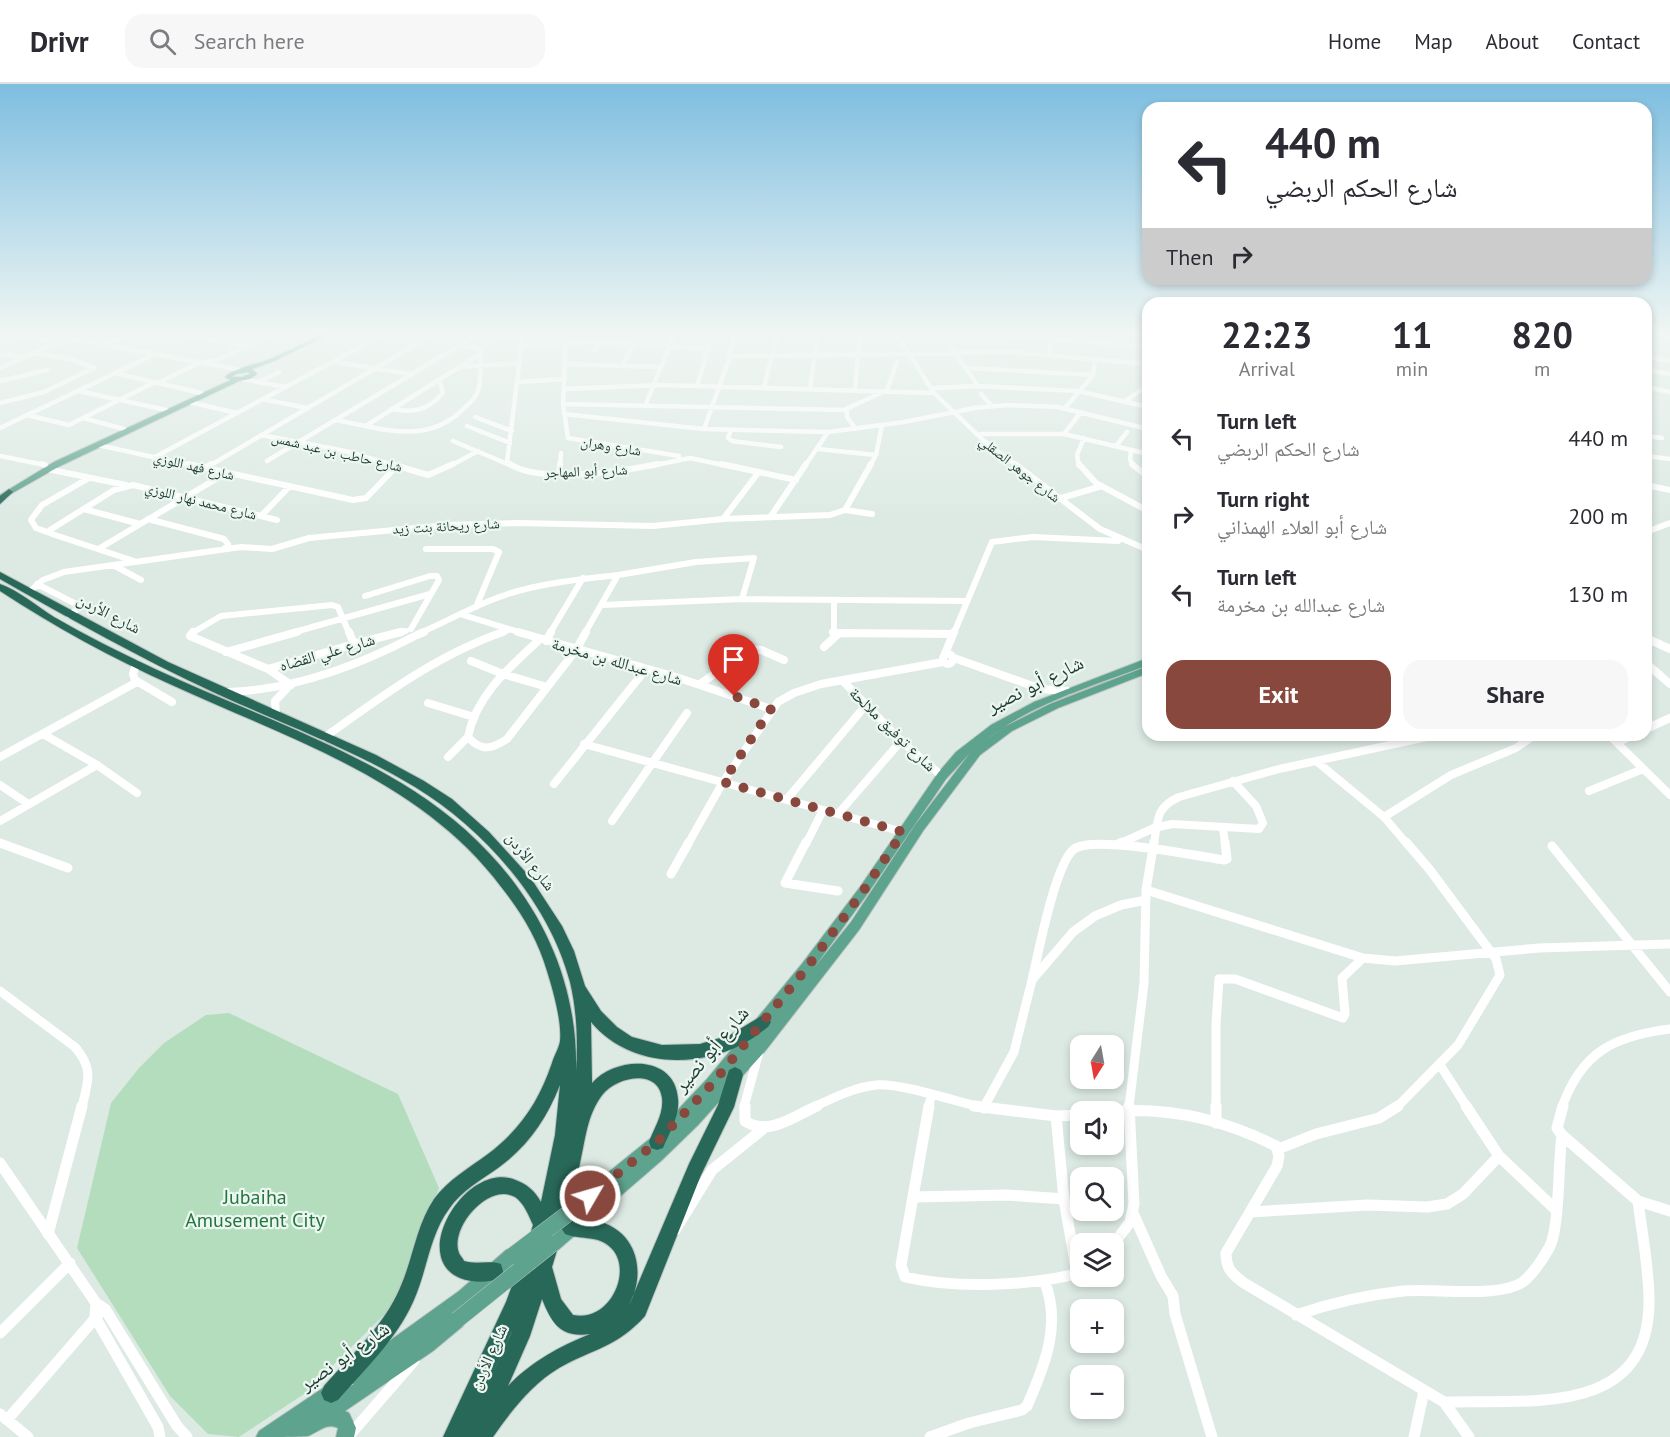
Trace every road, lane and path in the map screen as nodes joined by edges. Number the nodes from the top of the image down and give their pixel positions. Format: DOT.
graph roads {
  1 [pos="31,395"];
  2 [pos="69,395"];
  3 [pos="98,395"];
  4 [pos="131,395"];
  5 [pos="197,395"];
  6 [pos="205,395"];
  7 [pos="269,395"];
  8 [pos="329,395"];
  9 [pos="377,395"];
  10 [pos="414,395"];
  11 [pos="441,395"];
  12 [pos="476,395"];
  13 [pos="516,395"];
  14 [pos="564,395"];
  15 [pos="649,395"];
  16 [pos="716,395"];
  17 [pos="876,395"];
  18 [pos="939,395"];
  19 [pos="982,395"];
  20 [pos="1075,395"];
  21 [pos="1095,395"];
  22 [pos="1132,395"];
  23 [pos="262,399"];
  24 [pos="121,400"];
  25 [pos="189,402"];
  26 [pos="1124,402"];
  27 [pos="0,403"];
  28 [pos="563,404"];
  29 [pos="645,406"];
  30 [pos="992,406"];
  31 [pos="1142,406"];
  32 [pos="712,407"];
  33 [pos="307,408"];
  34 [pos="974,408"];
  35 [pos="1065,408"];
  36 [pos="391,409"];
  37 [pos="847,409"];
  38 [pos="166,410"];
  39 [pos="954,412"];
  40 [pos="1081,412"];
  41 [pos="237,413"];
  42 [pos="564,414"];
  43 [pos="27,415"];
  44 [pos="475,417"];
  45 [pos="83,418"];
  46 [pos="964,419"];
  47 [pos="336,420"];
  48 [pos="367,425"];
  49 [pos="882,425"];
  50 [pos="467,426"];
  51 [pos="1142,427"];
  52 [pos="0,428"];
  53 [pos="124,429"];
  54 [pos="704,429"];
  55 [pos="856,429"];
  56 [pos="731,430"];
  57 [pos="512,432"];
  58 [pos="828,432"];
  59 [pos="1127,432"];
  60 [pos="981,434"];
  61 [pos="1064,434"];
  62 [pos="261,435"];
  63 [pos="1652,437"];
  64 [pos="1084,438"];
  65 [pos="1662,438"];
  66 [pos="453,441"];
  67 [pos="299,442"];
  68 [pos="510,443"];
  69 [pos="98,445"];
  70 [pos="1116,446"];
  71 [pos="781,447"];
  72 [pos="818,449"];
  73 [pos="1131,450"];
  74 [pos="478,452"];
  75 [pos="561,453"];
  76 [pos="1142,453"];
  77 [pos="876,455"];
  78 [pos="0,456"];
  79 [pos="155,457"];
  80 [pos="1652,457"];
  81 [pos="690,458"];
  82 [pos="1670,459"];
  83 [pos="267,461"];
  84 [pos="507,462"];
  85 [pos="399,465"];
  86 [pos="46,467"];
  87 [pos="205,468"];
  88 [pos="1142,472"];
  89 [pos="226,473"];
  90 [pos="758,473"];
  91 [pos="559,474"];
  92 [pos="88,478"];
  93 [pos="796,480"];
  94 [pos="128,485"];
  95 [pos="1102,486"];
  96 [pos="289,487"];
  97 [pos="1654,487"];
  98 [pos="1670,490"];
  99 [pos="5,492"];
  100 [pos="187,498"];
  101 [pos="1061,498"];
  102 [pos="0,499"];
  103 [pos="1142,508"];
  104 [pos="84,509"];
  105 [pos="845,510"];
  106 [pos="872,514"];
  107 [pos="261,516"];
  108 [pos="771,516"];
  109 [pos="148,519"];
  110 [pos="723,519"];
  111 [pos="277,520"];
  112 [pos="1089,521"];
  113 [pos="1670,523"];
  114 [pos="140,524"];
  115 [pos="1652,530"];
  116 [pos="50,533"];
  117 [pos="1065,538"];
  118 [pos="1142,545"];
  119 [pos="1137,546"];
  120 [pos="1142,547"];
  121 [pos="100,548"];
  122 [pos="224,549"];
  123 [pos="426,549"];
  124 [pos="135,561"];
  125 [pos="112,564"];
  126 [pos="0,575"];
  127 [pos="618,575"];
  128 [pos="583,578"];
  129 [pos="141,580"];
  130 [pos="0,587"];
  131 [pos="33,588"];
  132 [pos="430,594"];
  133 [pos="365,596"];
  134 [pos="742,599"];
  135 [pos="834,600"];
  136 [pos="966,601"];
  137 [pos="602,605"];
  138 [pos="476,607"];
  139 [pos="463,615"];
  140 [pos="344,618"];
  141 [pos="512,630"];
  142 [pos="412,633"];
  143 [pos="953,634"];
  144 [pos="836,635"];
  145 [pos="543,640"];
  146 [pos="1652,640"];
  147 [pos="950,642"];
  148 [pos="354,644"];
  149 [pos="824,647"];
  150 [pos="1669,647"];
  151 [pos="576,650"];
  152 [pos="226,651"];
  153 [pos="943,659"];
  154 [pos="953,659"];
  155 [pos="784,660"];
  156 [pos="471,661"];
  157 [pos="136,663"];
  158 [pos="1142,663"];
  159 [pos="1652,668"];
  160 [pos="268,669"];
  161 [pos="646,669"];
  162 [pos="1142,671"];
  163 [pos="503,674"];
  164 [pos="843,681"];
  165 [pos="137,682"];
  166 [pos="292,683"];
  167 [pos="700,684"];
  168 [pos="1670,684"];
  169 [pos="1033,686"];
  170 [pos="547,687"];
  171 [pos="220,691"];
  172 [pos="1067,691"];
  173 [pos="172,702"];
  174 [pos="1050,703"];
  175 [pos="428,704"];
  176 [pos="866,705"];
  177 [pos="771,709"];
  178 [pos="687,713"];
  179 [pos="276,715"];
  180 [pos="474,717"];
  181 [pos="1670,718"];
  182 [pos="1652,726"];
  183 [pos="43,734"];
  184 [pos="325,736"];
  185 [pos="468,737"];
  186 [pos="901,741"];
  187 [pos="1408,741"];
  188 [pos="1526,741"];
  189 [pos="1621,741"];
  190 [pos="1617,743"];
  191 [pos="584,744"];
  192 [pos="0,757"];
  193 [pos="448,757"];
  194 [pos="1316,761"];
  195 [pos="654,763"];
  196 [pos="97,765"];
  197 [pos="1643,769"];
  198 [pos="942,776"];
  199 [pos="1233,781"];
  200 [pos="723,782"];
  201 [pos="554,784"];
  202 [pos="0,785"];
  203 [pos="1588,791"];
  204 [pos="137,793"];
  205 [pos="1670,795"];
  206 [pos="787,799"];
  207 [pos="27,803"];
  208 [pos="823,810"];
  209 [pos="838,814"];
  210 [pos="1384,817"];
  211 [pos="0,820"];
  212 [pos="612,821"];
  213 [pos="1154,828"];
  214 [pos="1223,828"];
  215 [pos="903,832"];
  216 [pos="0,843"];
  217 [pos="1117,845"];
  218 [pos="1552,846"];
  219 [pos="1151,850"];
  220 [pos="68,868"];
  221 [pos="671,874"];
  222 [pos="838,891"];
  223 [pos="1146,895"];
  224 [pos="1670,944"];
  225 [pos="1635,946"];
  226 [pos="1492,953"];
  227 [pos="1363,958"];
  228 [pos="1032,980"];
  229 [pos="576,983"];
  230 [pos="0,991"];
  231 [pos="1670,992"];
  232 [pos="763,1022"];
  233 [pos="1670,1029"];
  234 [pos="568,1037"];
  235 [pos="761,1045"];
  236 [pos="1440,1065"];
  237 [pos="735,1075"];
  238 [pos="931,1096"];
  239 [pos="984,1108"];
  240 [pos="1129,1109"];
  241 [pos="1124,1110"];
  242 [pos="1070,1115"];
  243 [pos="1056,1116"];
  244 [pos="580,1122"];
  245 [pos="1216,1123"];
  246 [pos="763,1129"];
  247 [pos="1562,1135"];
  248 [pos="657,1142"];
  249 [pos="1278,1149"];
  250 [pos="1499,1156"];
  251 [pos="0,1163"];
  252 [pos="914,1197"];
  253 [pos="1064,1199"];
  254 [pos="1638,1201"];
  255 [pos="1555,1209"];
  256 [pos="1670,1211"];
  257 [pos="1250,1212"];
  258 [pos="1133,1213"];
  259 [pos="543,1224"];
  260 [pos="571,1228"];
  261 [pos="1071,1233"];
  262 [pos="1124,1233"];
  263 [pos="48,1234"];
  264 [pos="669,1237"];
  265 [pos="70,1263"];
  266 [pos="543,1269"];
  267 [pos="494,1271"];
  268 [pos="1070,1276"];
  269 [pos="1044,1280"];
  270 [pos="99,1310"];
  271 [pos="1296,1315"];
  272 [pos="0,1333"];
  273 [pos="427,1346"];
  274 [pos="1424,1391"];
  275 [pos="330,1393"];
  276 [pos="1444,1402"];
  277 [pos="3,1417"];
  278 [pos="309,1424"];
  279 [pos="28,1437"];
  280 [pos="160,1437"];
  281 [pos="187,1437"];
  282 [pos="265,1437"];
  283 [pos="291,1437"];
  284 [pos="347,1437"];
  285 [pos="453,1437"];
  286 [pos="474,1437"];
  287 [pos="480,1437"];
  288 [pos="930,1437"];
  289 [pos="1212,1437"];
  290 [pos="1414,1437"];
  291 [pos="1469,1437"];
  1 -- 27 [label="street"];
  2 -- 43 [label="street"];
  3 -- 24 [label="street"];
  4 -- 24 [label="street"];
  5 -- 38 [label="main road"];
  6 -- 25 [label="main road"];
  7 -- 23 [label="street"];
  8 -- 33 [label="street"];
  9 -- 47 [label="street"];
  10 -- 36 [label="street"];
  11 -- 36 [label="street"];
  12 -- 48 [label="street"];
  13 -- 57 [label="street"];
  14 -- 28 [label="street, شارع وهران"];
  15 -- 29 [label="street"];
  16 -- 32 [label="street"];
  17 -- 37 [label="street"];
  18 -- 39 [label="street, شارع جوهر الصقلي"];
  19 -- 30 [label="street"];
  20 -- 35 [label="street"];
  21 -- 26 [label="street"];
  22 -- 26 [label="street"];
  23 -- 33 [label="street"];
  23 -- 41 [label="street"];
  24 -- 38 [label="street"];
  24 -- 45 [label="street"];
  25 -- 41 [label="street"];
  25 -- 69 [label="main road"];
  26 -- 31 [label="street"];
  28 -- 29 [label="street"];
  28 -- 42 [label="street, شارع وهران"];
  29 -- 32 [label="street"];
  30 -- 34 [label="street"];
  30 -- 35 [label="street"];
  32 -- 37 [label="street"];
  32 -- 54 [label="street"];
  33 -- 62 [label="street"];
  34 -- 39 [label="street"];
  34 -- 46 [label="street"];
  35 -- 40 [label="street"];
  36 -- 48 [label="street"];
  37 -- 55 [label="street"];
  38 -- 53 [label="main road"];
  39 -- 46 [label="street, شارع جوهر الصقلي"];
  39 -- 49 [label="street"];
  39 -- 101 [label="street, شارع جوهر الصقلي"];
  40 -- 51 [label="street"];
  40 -- 61 [label="street"];
  41 -- 79 [label="street"];
  42 -- 54 [label="street"];
  42 -- 81 [label="street, شارع وهران"];
  43 -- 45 [label="street"];
  43 -- 52 [label="street"];
  44 -- 57 [label="street"];
  45 -- 53 [label="street"];
  46 -- 60 [label="street, شارع جوهر الصقلي"];
  47 -- 48 [label="street"];
  47 -- 67 [label="street"];
  49 -- 55 [label="street"];
  49 -- 77 [label="street"];
  50 -- 68 [label="street"];
  53 -- 86 [label="main road"];
  54 -- 56 [label="street"];
  55 -- 58 [label="street"];
  56 -- 58 [label="street"];
  56 -- 71 [label="street"];
  57 -- 68 [label="street"];
  58 -- 72 [label="street"];
  59 -- 70 [label="street"];
  60 -- 61 [label="street"];
  60 -- 101 [label="street, شارع جوهر الصقلي"];
  61 -- 64 [label="street"];
  62 -- 67 [label="street, شارع حاطب بن عبد شمس"];
  62 -- 87 [label="street"];
  63 -- 65 [label="street"];
  64 -- 70 [label="street"];
  64 -- 95 [label="street"];
  66 -- 74 [label="street, شارع أبو المهاجر"];
  67 -- 83 [label="street"];
  67 -- 85 [label="street, شارع حاطب بن عبد شمس"];
  68 -- 84 [label="street"];
  69 -- 79 [label="street, شارع فهد اللوزي"];
  69 -- 86 [label="main road"];
  70 -- 73 [label="street"];
  72 -- 77 [label="street"];
  72 -- 93 [label="street"];
  73 -- 76 [label="street"];
  73 -- 88 [label="street"];
  74 -- 84 [label="street, شارع أبو المهاجر"];
  74 -- 85 [label="street, شارع حاطب بن عبد شمس"];
  75 -- 91 [label="street"];
  77 -- 105 [label="street"];
  78 -- 86 [label="street"];
  79 -- 87 [label="street, شارع فهد اللوزي"];
  80 -- 82 [label="street"];
  81 -- 90 [label="street, شارع أبو المهاجر"];
  81 -- 91 [label="street, شارع أبو المهاجر"];
  84 -- 91 [label="street, شارع أبو المهاجر"];
  85 -- 96 [label="street, شارع فهد اللوزي"];
  86 -- 92 [label="street"];
  86 -- 99 [label="main road"];
  87 -- 89 [label="street, شارع فهد اللوزي"];
  89 -- 96 [label="street, شارع فهد اللوزي"];
  89 -- 100 [label="street"];
  90 -- 93 [label="street, شارع أبو المهاجر"];
  90 -- 110 [label="street"];
  92 -- 94 [label="street"];
  92 -- 116 [label="street"];
  93 -- 108 [label="street"];
  94 -- 100 [label="street, شارع محمد نهار اللوزي"];
  94 -- 104 [label="street, شارع محمد نهار اللوزي"];
  95 -- 101 [label="street"];
  95 -- 103 [label="street"];
  96 -- 107 [label="street"];
  97 -- 98 [label="street"];
  99 -- 102 [label="highway"];
  100 -- 107 [label="street, شارع محمد نهار اللوزي"];
  100 -- 109 [label="street"];
  101 -- 112 [label="street, شارع جوهر الصقلي"];
  101 -- 118 [label="street, شارع جوهر الصقلي"];
  104 -- 114 [label="street"];
  104 -- 116 [label="street, شارع محمد نهار اللوزي"];
  105 -- 106 [label="street, شارع ريحانة بنت زيد"];
  105 -- 108 [label="street, شارع ريحانة بنت زيد"];
  107 -- 111 [label="street, شارع محمد نهار اللوزي"];
  108 -- 110 [label="street, شارع ريحانة بنت زيد"];
  109 -- 114 [label="street"];
  109 -- 122 [label="street"];
  110 -- 122 [label="street, شارع ريحانة بنت زيد"];
  112 -- 117 [label="street"];
  112 -- 119 [label="street, شارع جوهر الصقلي"];
  113 -- 115 [label="street"];
  114 -- 121 [label="street"];
  116 -- 121 [label="street"];
  117 -- 119 [label="street"];
  117 -- 136 [label="street"];
  119 -- 120 [label="street, شارع جوهر الصقلي"];
  121 -- 124 [label="street"];
  122 -- 124 [label="street, شارع ريحانة بنت زيد"];
  123 -- 138 [label="street"];
  124 -- 125 [label="street, شارع ريحانة بنت زيد"];
  125 -- 129 [label="street"];
  125 -- 131 [label="street, شارع ريحانة بنت زيد"];
  126 -- 131 [label="highway, شارع الأردن"];
  127 -- 128 [label="street"];
  127 -- 134 [label="street"];
  127 -- 137 [label="street"];
  128 -- 138 [label="street"];
  128 -- 145 [label="street"];
  130 -- 157 [label="highway, شارع الأردن"];
  131 -- 171 [label="highway, شارع الأردن"];
  132 -- 133 [label="street"];
  132 -- 140 [label="street"];
  132 -- 142 [label="street"];
  134 -- 135 [label="street"];
  134 -- 137 [label="street"];
  135 -- 136 [label="street"];
  135 -- 144 [label="street"];
  136 -- 143 [label="street"];
  137 -- 151 [label="street"];
  138 -- 139 [label="street"];
  139 -- 141 [label="street, شارع عبدالله بن مخرمة"];
  139 -- 142 [label="street"];
  140 -- 148 [label="street"];
  140 -- 152 [label="street"];
  140 -- 152 [label="street, شارع علي القضاه"];
  141 -- 145 [label="street, شارع عبدالله بن مخرمة"];
  141 -- 184 [label="street"];
  142 -- 148 [label="street, شارع علي القضاه"];
  142 -- 166 [label="street"];
  143 -- 144 [label="street"];
  143 -- 147 [label="street"];
  144 -- 149 [label="street"];
  145 -- 151 [label="street, شارع عبدالله بن مخرمة"];
  145 -- 163 [label="street"];
  146 -- 150 [label="street"];
  147 -- 153 [label="street"];
  147 -- 154 [label="street"];
  148 -- 160 [label="street, شارع علي القضاه"];
  151 -- 161 [label="street, شارع عبدالله بن مخرمة"];
  151 -- 170 [label="street"];
  152 -- 160 [label="street, شارع علي القضاه"];
  153 -- 154 [label="street"];
  153 -- 164 [label="street"];
  154 -- 169 [label="street"];
  155 -- 167 [label="street"];
  156 -- 163 [label="street"];
  157 -- 165 [label="street"];
  157 -- 234 [label="highway, شارع الأردن"];
  158 -- 172 [label="main road, شارع أبو نصير"];
  159 -- 168 [label="street"];
  160 -- 166 [label="street"];
  161 -- 167 [label="street, شارع عبدالله بن مخرمة"];
  161 -- 191 [label="street"];
  162 -- 174 [label="main road, شارع أبو نصير"];
  163 -- 170 [label="street"];
  163 -- 180 [label="street"];
  164 -- 176 [label="street, شارع توفيق ملالحة"];
  164 -- 177 [label="street"];
  165 -- 173 [label="street"];
  165 -- 183 [label="street"];
  166 -- 171 [label="street"];
  166 -- 179 [label="street"];
  167 -- 177 [label="street, شارع عبدالله بن مخرمة"];
  169 -- 172 [label="street"];
  169 -- 174 [label="street"];
  170 -- 185 [label="street"];
  171 -- 179 [label="highway, شارع الأردن"];
  172 -- 174 [label="main road, شارع أبو نصير"];
  174 -- 198 [label="main road, شارع أبو نصير"];
  174 -- 235 [label="main road, شارع أبو نصير"];
  175 -- 180 [label="street"];
  176 -- 186 [label="street, شارع توفيق ملالحة"];
  176 -- 206 [label="street"];
  177 -- 200 [label="street"];
  178 -- 195 [label="street"];
  179 -- 184 [label="highway, شارع الأردن"];
  180 -- 185 [label="street"];
  181 -- 182 [label="street"];
  183 -- 192 [label="street"];
  183 -- 196 [label="street"];
  184 -- 229 [label="highway, شارع الأردن"];
  185 -- 193 [label="street"];
  186 -- 198 [label="street, شارع توفيق ملالحة"];
  186 -- 209 [label="street"];
  187 -- 194 [label="street"];
  188 -- 210 [label="street"];
  189 -- 190 [label="street"];
  190 -- 197 [label="street"];
  191 -- 195 [label="street"];
  191 -- 201 [label="street"];
  194 -- 199 [label="street"];
  194 -- 210 [label="street"];
  195 -- 200 [label="street"];
  195 -- 212 [label="street"];
  196 -- 204 [label="street"];
  196 -- 207 [label="street"];
  197 -- 203 [label="street"];
  197 -- 205 [label="street"];
  198 -- 215 [label="main road, شارع أبو نصير"];
  199 -- 213 [label="street"];
  199 -- 214 [label="street"];
  200 -- 206 [label="street"];
  200 -- 221 [label="street"];
  202 -- 207 [label="street"];
  206 -- 208 [label="street"];
  207 -- 211 [label="street"];
  208 -- 209 [label="street"];
  208 -- 222 [label="street"];
  209 -- 215 [label="street"];
  210 -- 226 [label="street"];
  213 -- 214 [label="street"];
  213 -- 217 [label="street"];
  213 -- 219 [label="street"];
  214 -- 219 [label="street"];
  215 -- 232 [label="main road, شارع أبو نصير"];
  216 -- 220 [label="street"];
  217 -- 219 [label="street"];
  217 -- 228 [label="street"];
  218 -- 225 [label="street"];
  219 -- 223 [label="street"];
  223 -- 227 [label="street"];
  223 -- 228 [label="street"];
  223 -- 240 [label="street"];
  224 -- 225 [label="street"];
  225 -- 226 [label="street"];
  225 -- 231 [label="street"];
  226 -- 227 [label="street"];
  226 -- 236 [label="street"];
  227 -- 245 [label="street"];
  228 -- 239 [label="street"];
  229 -- 232 [label="highway"];
  229 -- 244 [label="highway, شارع الأردن"];
  230 -- 263 [label="street"];
  232 -- 248 [label="main road, شارع أبو نصير"];
  233 -- 247 [label="street"];
  234 -- 259 [label="highway, شارع الأردن"];
  234 -- 275 [label="highway"];
  235 -- 237 [label="main road, شارع أبو نصير"];
  235 -- 246 [label="street"];
  236 -- 249 [label="street"];
  236 -- 250 [label="street"];
  237 -- 260 [label="main road, شارع أبو نصير"];
  237 -- 264 [label="highway"];
  238 -- 239 [label="street"];
  238 -- 246 [label="street"];
  238 -- 252 [label="street"];
  239 -- 243 [label="street"];
  240 -- 241 [label="street"];
  240 -- 245 [label="street"];
  240 -- 258 [label="street"];
  242 -- 243 [label="street"];
  243 -- 253 [label="street"];
  244 -- 248 [label="highway"];
  244 -- 266 [label="highway, شارع الأردن"];
  245 -- 249 [label="street"];
  246 -- 264 [label="street"];
  247 -- 254 [label="street"];
  247 -- 255 [label="street"];
  248 -- 267 [label="main road, شارع أبو نصير, bridge"];
  249 -- 257 [label="street"];
  250 -- 255 [label="street"];
  250 -- 257 [label="street"];
  251 -- 263 [label="street"];
  252 -- 253 [label="street"];
  252 -- 269 [label="street"];
  253 -- 261 [label="street"];
  254 -- 256 [label="street"];
  254 -- 276 [label="street"];
  255 -- 271 [label="street"];
  257 -- 271 [label="street"];
  258 -- 262 [label="street"];
  258 -- 289 [label="street"];
  259 -- 267 [label="highway"];
  259 -- 285 [label="highway, شارع الأردن"];
  260 -- 266 [label="highway"];
  260 -- 273 [label="main road, شارع أبو نصير, bridge"];
  263 -- 265 [label="street"];
  264 -- 287 [label="highway"];
  265 -- 270 [label="street"];
  265 -- 272 [label="street"];
  266 -- 286 [label="highway, شارع الأردن"];
  267 -- 275 [label="main road, شارع أبو نصير"];
  268 -- 269 [label="street"];
  269 -- 288 [label="street"];
  270 -- 277 [label="street"];
  270 -- 280 [label="street"];
  270 -- 281 [label="street"];
  271 -- 274 [label="street"];
  273 -- 278 [label="main road, شارع أبو نصير"];
  273 -- 284 [label="street"];
  274 -- 276 [label="street"];
  274 -- 290 [label="street"];
  275 -- 282 [label="main road, شارع أبو نصير"];
  276 -- 291 [label="street"];
  277 -- 279 [label="street"];
  278 -- 283 [label="main road, شارع أبو نصير"];
  278 -- 284 [label="main road"];
}
